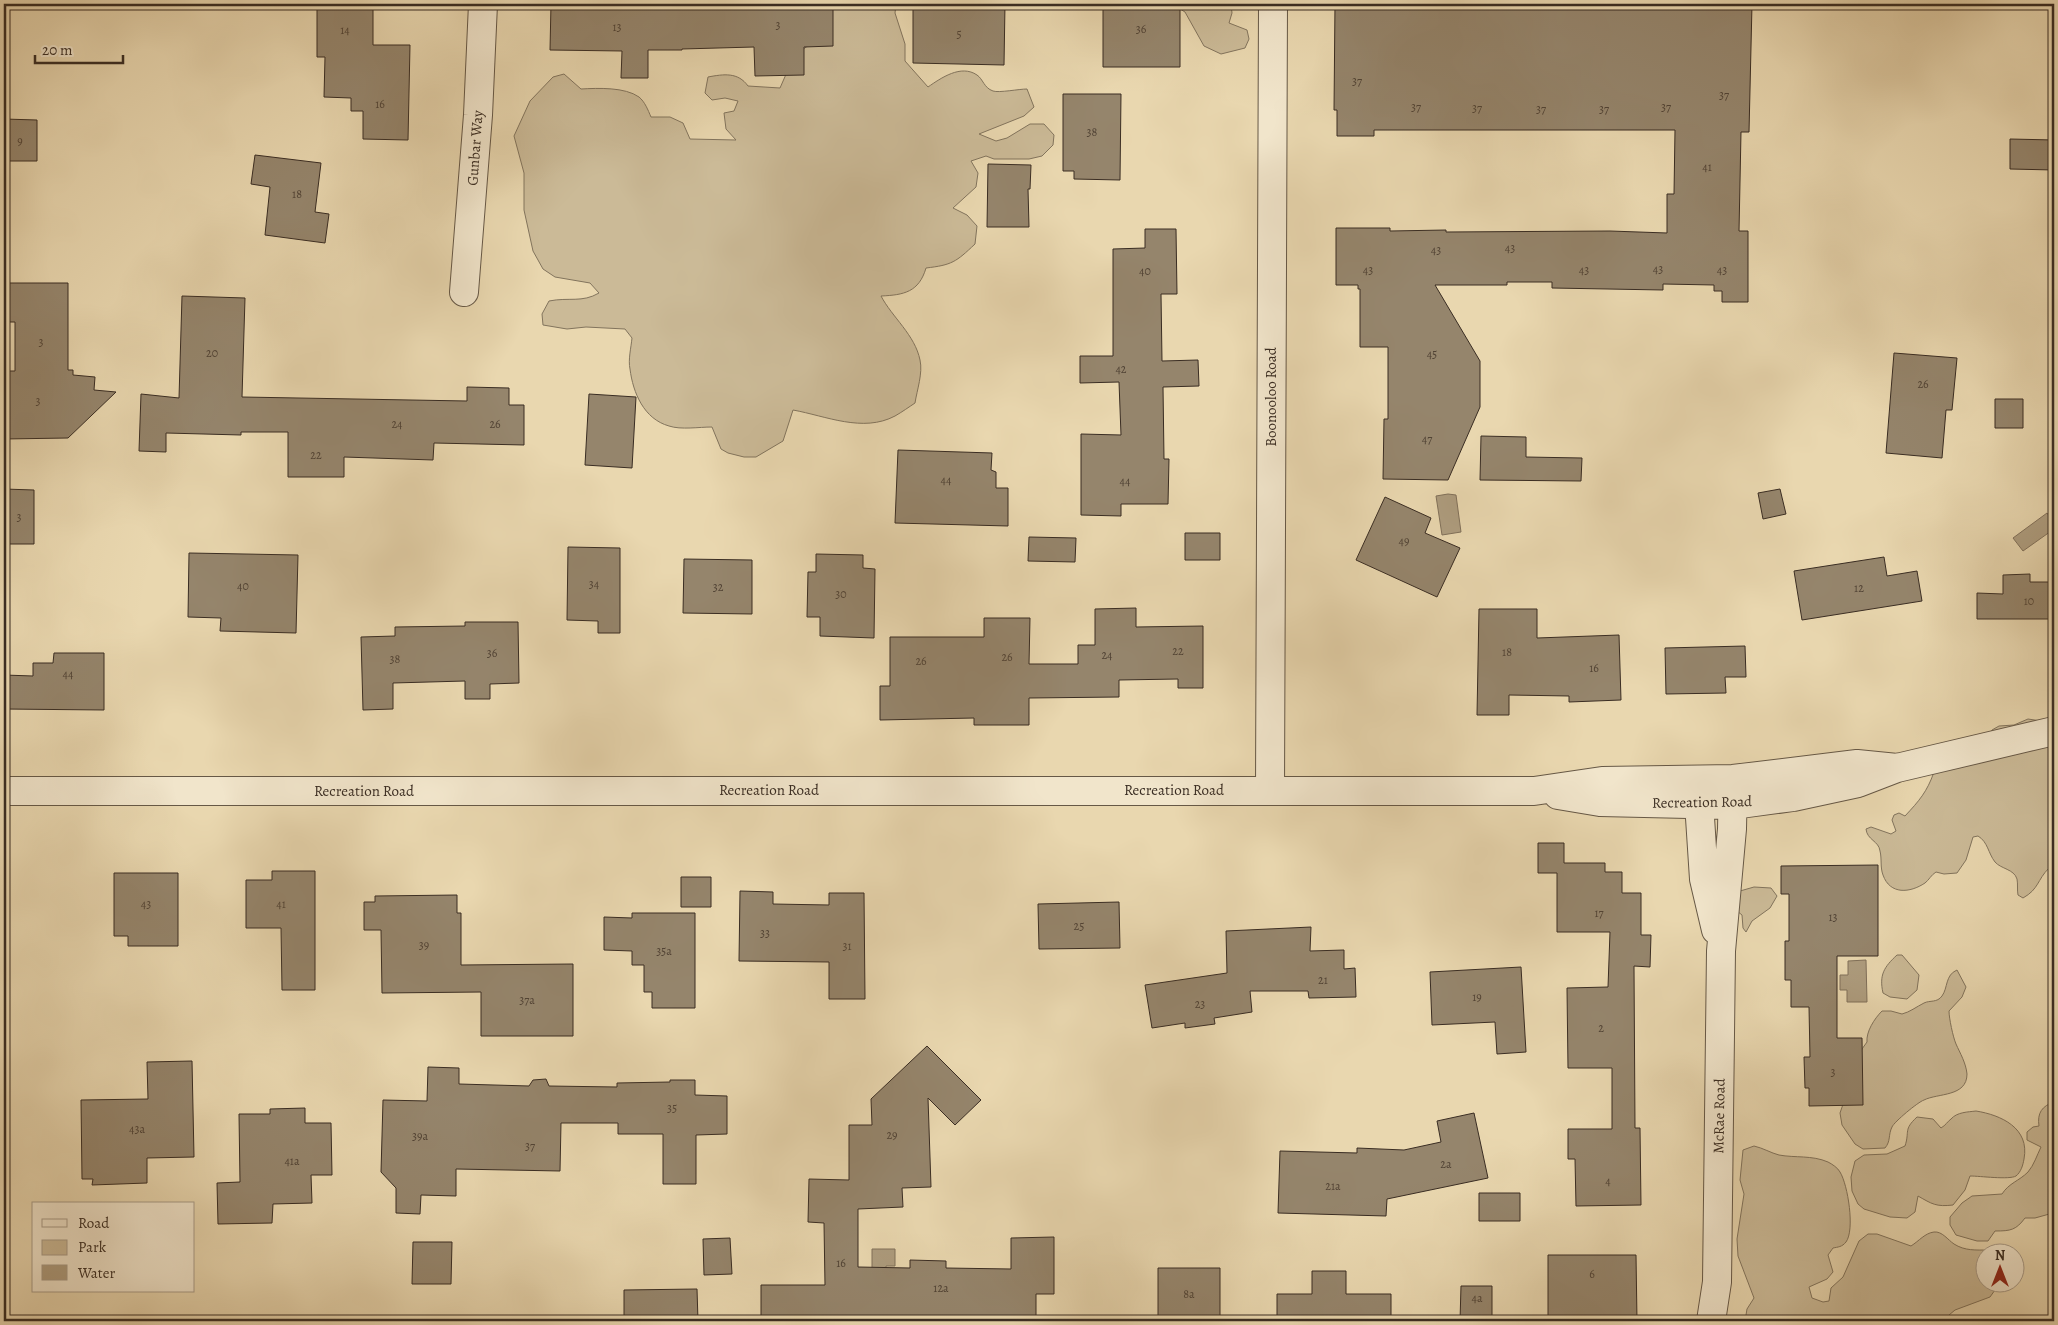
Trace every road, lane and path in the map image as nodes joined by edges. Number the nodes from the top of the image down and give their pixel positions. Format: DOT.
graph roads {
  1 [pos="483,4"];
  2 [pos="1273,4"];
  3 [pos="464,292"];
  4 [pos="2054,731"];
  5 [pos="1270,790"];
  6 [pos="4,791"];
  7 [pos="1698,792"];
  8 [pos="1733,792"];
  9 [pos="1721,951"];
  10 [pos="1717,1282"];
  11 [pos="1711,1321"];
  12 [pos="1724,1321"];
  1 -- 3 [label="street, Gunbar Way"];
  2 -- 5 [label="street, Boonooloo Road"];
  4 -- 8 [label="street, Recreation Road"];
  5 -- 6 [label="street, Recreation Road"];
  5 -- 7 [label="street, Recreation Road"];
  7 -- 8 [label="street, Recreation Road"];
  7 -- 9 [label="street, McRae Road"];
  8 -- 9 [label="street, McRae Road"];
  9 -- 10 [label="street, McRae Road"];
  10 -- 11 [label="street, McRae Road"];
  10 -- 12 [label="street, McRae Road"];
}
